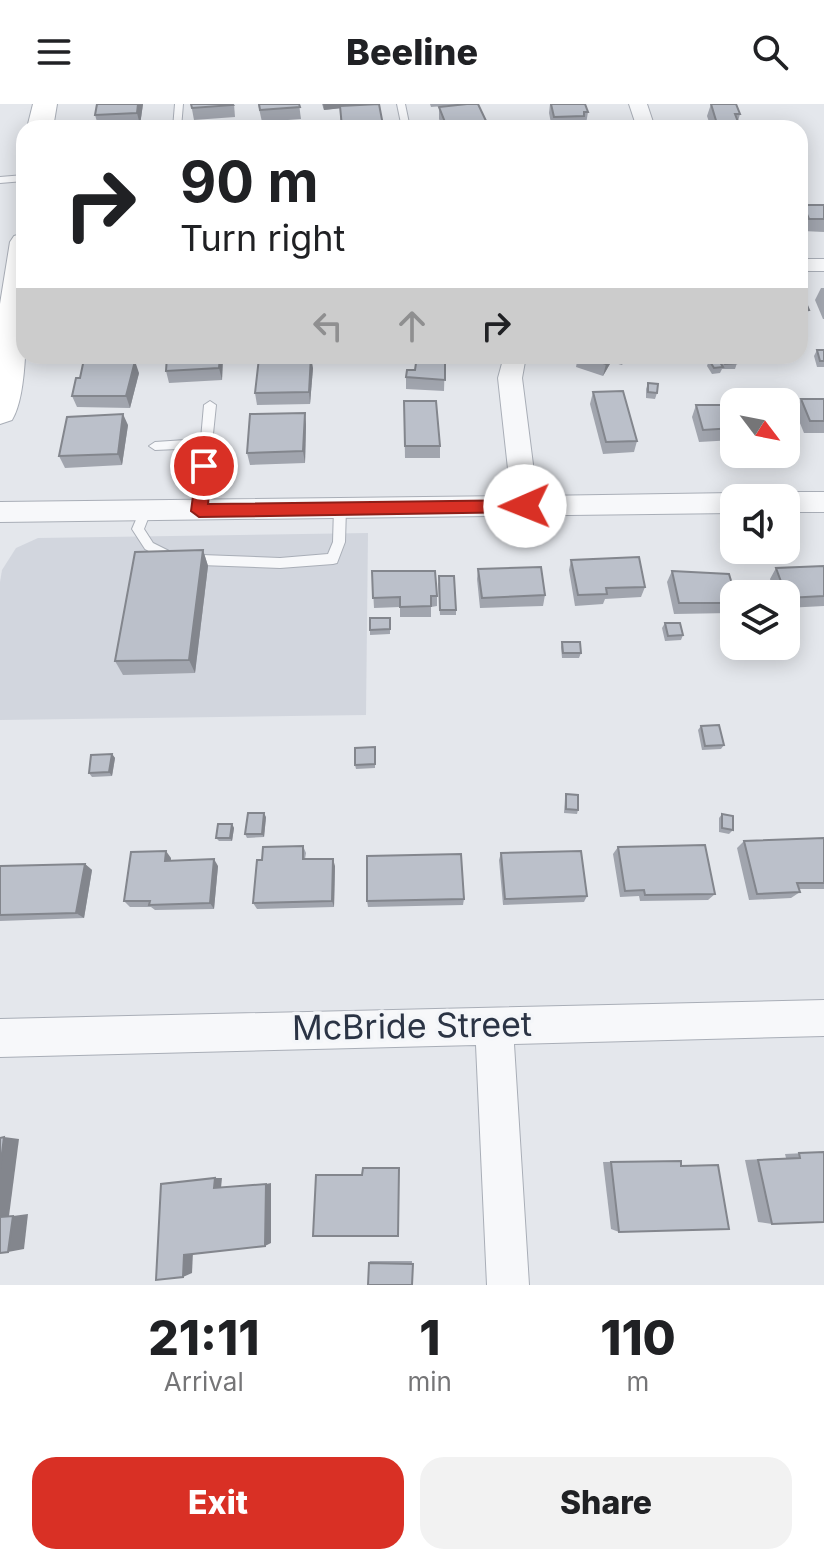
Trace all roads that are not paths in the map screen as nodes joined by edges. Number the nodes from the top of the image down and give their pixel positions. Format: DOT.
graph roads {
  1 [pos="16,282"];
  2 [pos="8,311"];
  3 [pos="514,364"];
  4 [pos="210,405"];
  5 [pos="0,412"];
  6 [pos="207,443"];
  7 [pos="155,446"];
  8 [pos="800,502"];
  9 [pos="824,502"];
  10 [pos="720,503"];
  11 [pos="525,506"];
  12 [pos="340,508"];
  13 [pos="145,511"];
  14 [pos="199,511"];
  15 [pos="0,512"];
  16 [pos="824,1018"];
  17 [pos="494,1025"];
  18 [pos="0,1038"];
  19 [pos="508,1285"];
  1 -- 2 [label="main road"];
  2 -- 5 [label="main road"];
  3 -- 11 [label="street"];
  4 -- 6 [label="lane"];
  6 -- 7 [label="lane"];
  6 -- 14 [label="lane"];
  8 -- 9 [label="street"];
  10 -- 11 [label="street"];
  11 -- 12 [label="street"];
  12 -- 13 [label="lane"];
  12 -- 14 [label="street"];
  13 -- 14 [label="street"];
  13 -- 15 [label="street"];
  16 -- 17 [label="street, McBride Street"];
  17 -- 18 [label="street, McBride Street"];
  17 -- 19 [label="street"];
}
